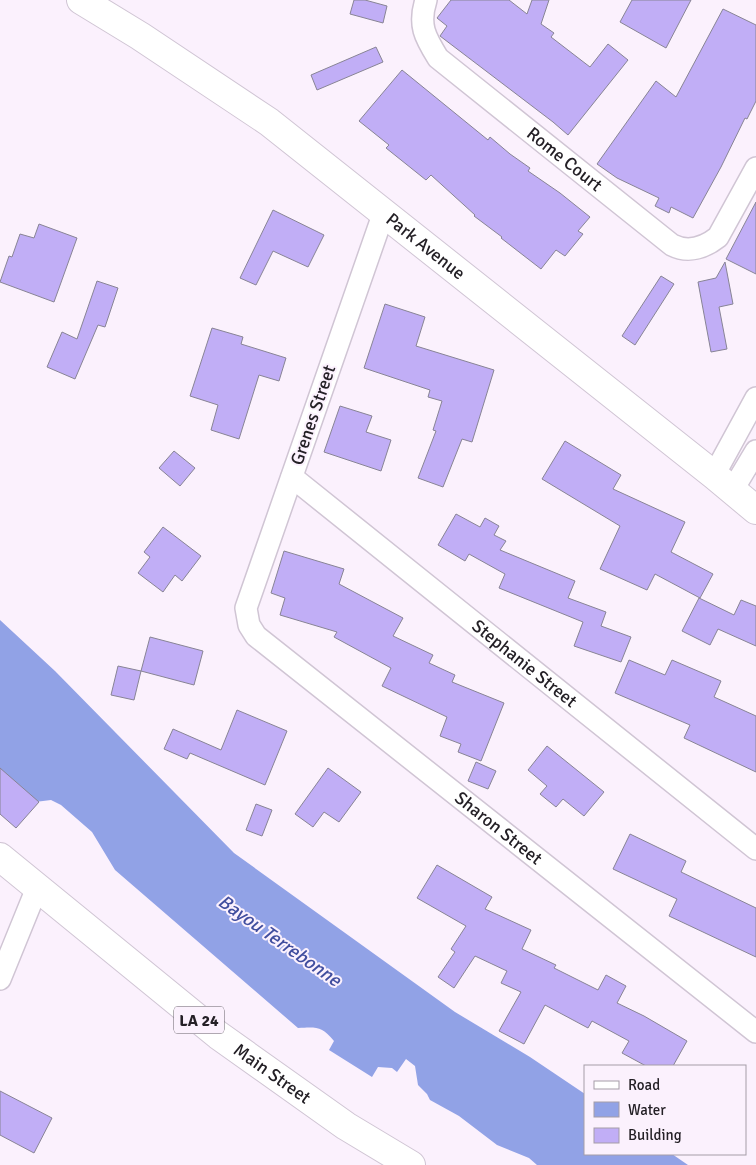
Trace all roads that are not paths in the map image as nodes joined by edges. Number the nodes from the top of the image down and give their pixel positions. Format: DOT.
graph roads {
  1 [pos="81,0"];
  2 [pos="426,0"];
  3 [pos="756,168"];
  4 [pos="384,212"];
  5 [pos="756,398"];
  6 [pos="756,451"];
  7 [pos="292,476"];
  8 [pos="723,483"];
  9 [pos="756,510"];
  10 [pos="248,618"];
  11 [pos="756,849"];
  12 [pos="0,857"];
  13 [pos="37,888"];
  14 [pos="0,979"];
  15 [pos="756,1032"];
  16 [pos="411,1165"];
  1 -- 4 [label="main road, Park Avenue"];
  2 -- 3 [label="street, Rome Court"];
  4 -- 7 [label="street, Grenes Street"];
  4 -- 8 [label="main road, Park Avenue"];
  5 -- 8 [label="street"];
  6 -- 8 [label="street"];
  7 -- 10 [label="street, Grenes Street"];
  7 -- 11 [label="street, Stephanie Street"];
  8 -- 9 [label="main road, Park Avenue"];
  10 -- 15 [label="street, Sharon Street"];
  12 -- 13 [label="main road, Main Street / LA 24"];
  13 -- 14 [label="street"];
  13 -- 16 [label="main road, Main Street / LA 24"];
}
